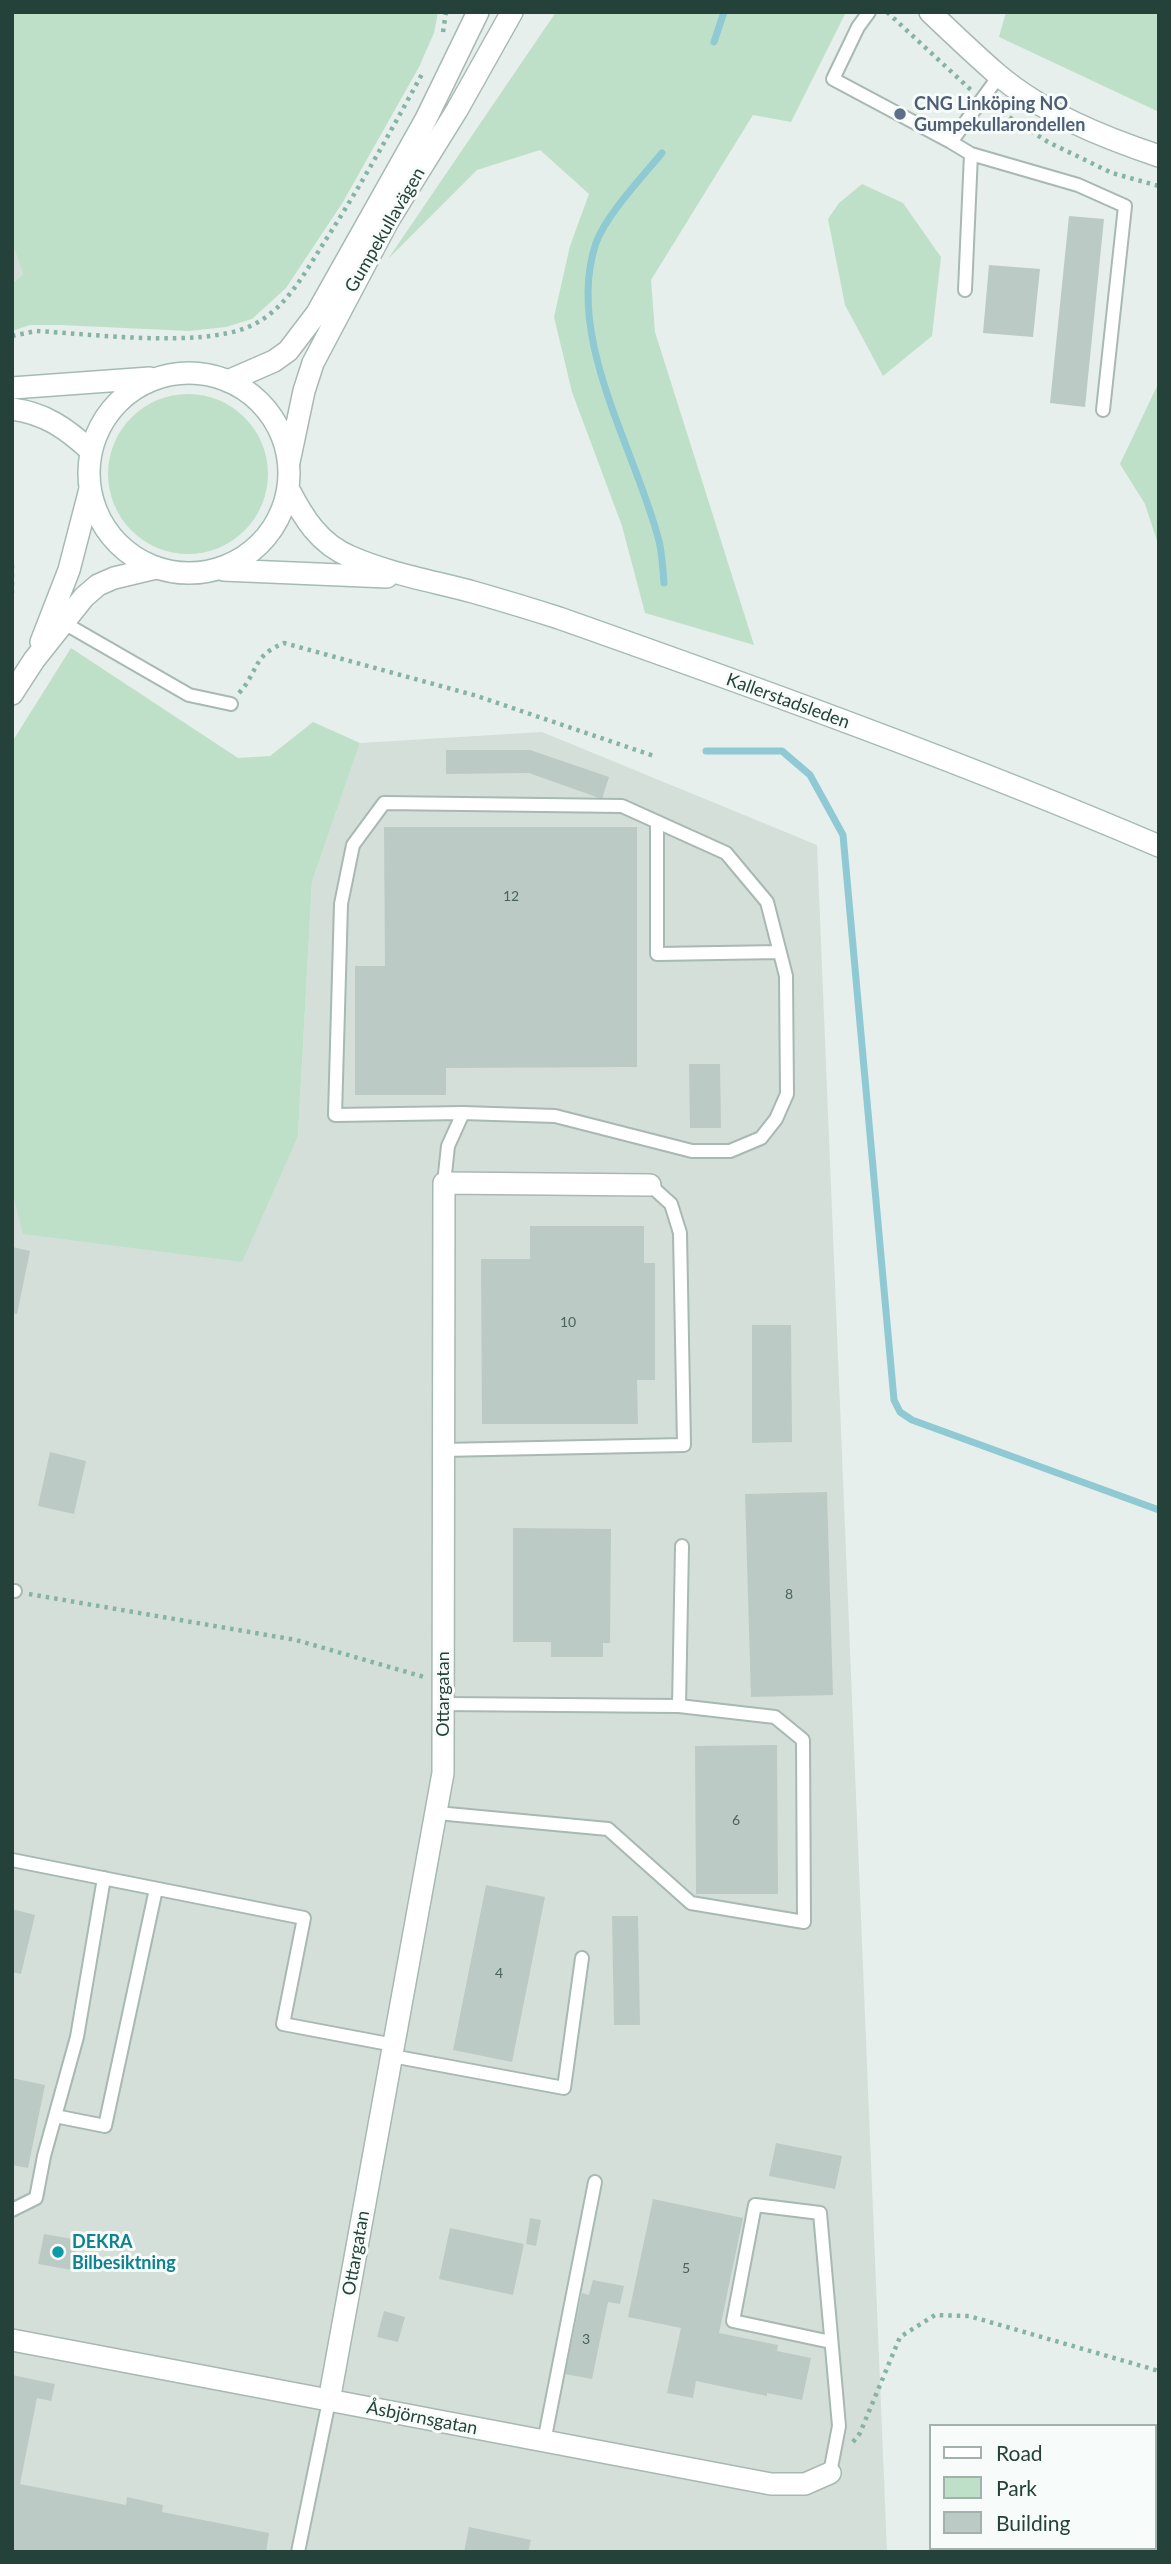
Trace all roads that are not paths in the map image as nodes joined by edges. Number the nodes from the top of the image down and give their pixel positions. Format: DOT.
graph roads {
  1 [pos="478,12"];
  2 [pos="512,12"];
  3 [pos="869,12"];
  4 [pos="930,12"];
  5 [pos="999,76"];
  6 [pos="951,142"];
  7 [pos="971,154"];
  8 [pos="1159,156"];
  9 [pos="965,290"];
  10 [pos="166,376"];
  11 [pos="228,381"];
  12 [pos="12,388"];
  13 [pos="12,409"];
  14 [pos="1103,410"];
  15 [pos="91,451"];
  16 [pos="289,462"];
  17 [pos="288,488"];
  18 [pos="90,489"];
  19 [pos="156,568"];
  20 [pos="218,569"];
  21 [pos="410,578"];
  22 [pos="64,623"];
  23 [pos="34,660"];
  24 [pos="12,694"];
  25 [pos="230,704"];
  26 [pos="657,823"];
  27 [pos="1159,846"];
  28 [pos="780,952"];
  29 [pos="463,1113"];
  30 [pos="444,1183"];
  31 [pos="650,1185"];
  32 [pos="442,1450"];
  33 [pos="682,1546"];
  34 [pos="443,1704"];
  35 [pos="679,1706"];
  36 [pos="437,1813"];
  37 [pos="12,1860"];
  38 [pos="104,1878"];
  39 [pos="156,1889"];
  40 [pos="582,1958"];
  41 [pos="393,2051"];
  42 [pos="55,2116"];
  43 [pos="595,2182"];
  44 [pos="12,2210"];
  45 [pos="12,2340"];
  46 [pos="831,2342"];
  47 [pos="329,2401"];
  48 [pos="544,2442"];
  49 [pos="830,2473"];
  50 [pos="298,2552"];
  1 -- 11 [label="street, Gumpekullavägen"];
  2 -- 16 [label="street, Gumpekullavägen"];
  3 -- 6 [label="lane"];
  4 -- 5 [label="street"];
  5 -- 6 [label="lane"];
  5 -- 8 [label="street"];
  6 -- 7 [label="lane"];
  7 -- 9 [label="lane"];
  7 -- 14 [label="lane"];
  10 -- 11 [label="street"];
  10 -- 12 [label="street"];
  10 -- 15 [label="street"];
  11 -- 16 [label="street"];
  13 -- 15 [label="street"];
  15 -- 18 [label="street"];
  16 -- 17 [label="street"];
  17 -- 20 [label="street"];
  17 -- 21 [label="street, Kallerstadsleden"];
  18 -- 19 [label="street"];
  18 -- 23 [label="street"];
  19 -- 20 [label="street"];
  19 -- 22 [label="street"];
  20 -- 21 [label="street, Kallerstadsleden"];
  21 -- 27 [label="street, Kallerstadsleden"];
  22 -- 23 [label="street"];
  22 -- 25 [label="lane"];
  23 -- 24 [label="street"];
  26 -- 28 [label="lane"];
  26 -- 28 [label="lane"];
  26 -- 29 [label="lane"];
  28 -- 29 [label="lane"];
  29 -- 30 [label="lane"];
  30 -- 31 [label="street"];
  30 -- 32 [label="street, Ottargatan"];
  31 -- 32 [label="lane"];
  32 -- 34 [label="street, Ottargatan"];
  33 -- 35 [label="lane"];
  34 -- 35 [label="lane"];
  34 -- 36 [label="street, Ottargatan"];
  35 -- 36 [label="lane"];
  36 -- 41 [label="street, Ottargatan"];
  37 -- 38 [label="lane"];
  38 -- 39 [label="lane"];
  38 -- 42 [label="lane"];
  39 -- 41 [label="lane"];
  39 -- 42 [label="lane"];
  40 -- 41 [label="lane"];
  41 -- 47 [label="street, Ottargatan"];
  42 -- 44 [label="lane"];
  43 -- 48 [label="lane"];
  45 -- 47 [label="street, Åsbjörnsgatan"];
  46 -- 46 [label="lane"];
  46 -- 49 [label="lane"];
  47 -- 48 [label="street, Åsbjörnsgatan"];
  47 -- 50 [label="lane"];
  48 -- 49 [label="street, Åsbjörnsgatan"];
}
